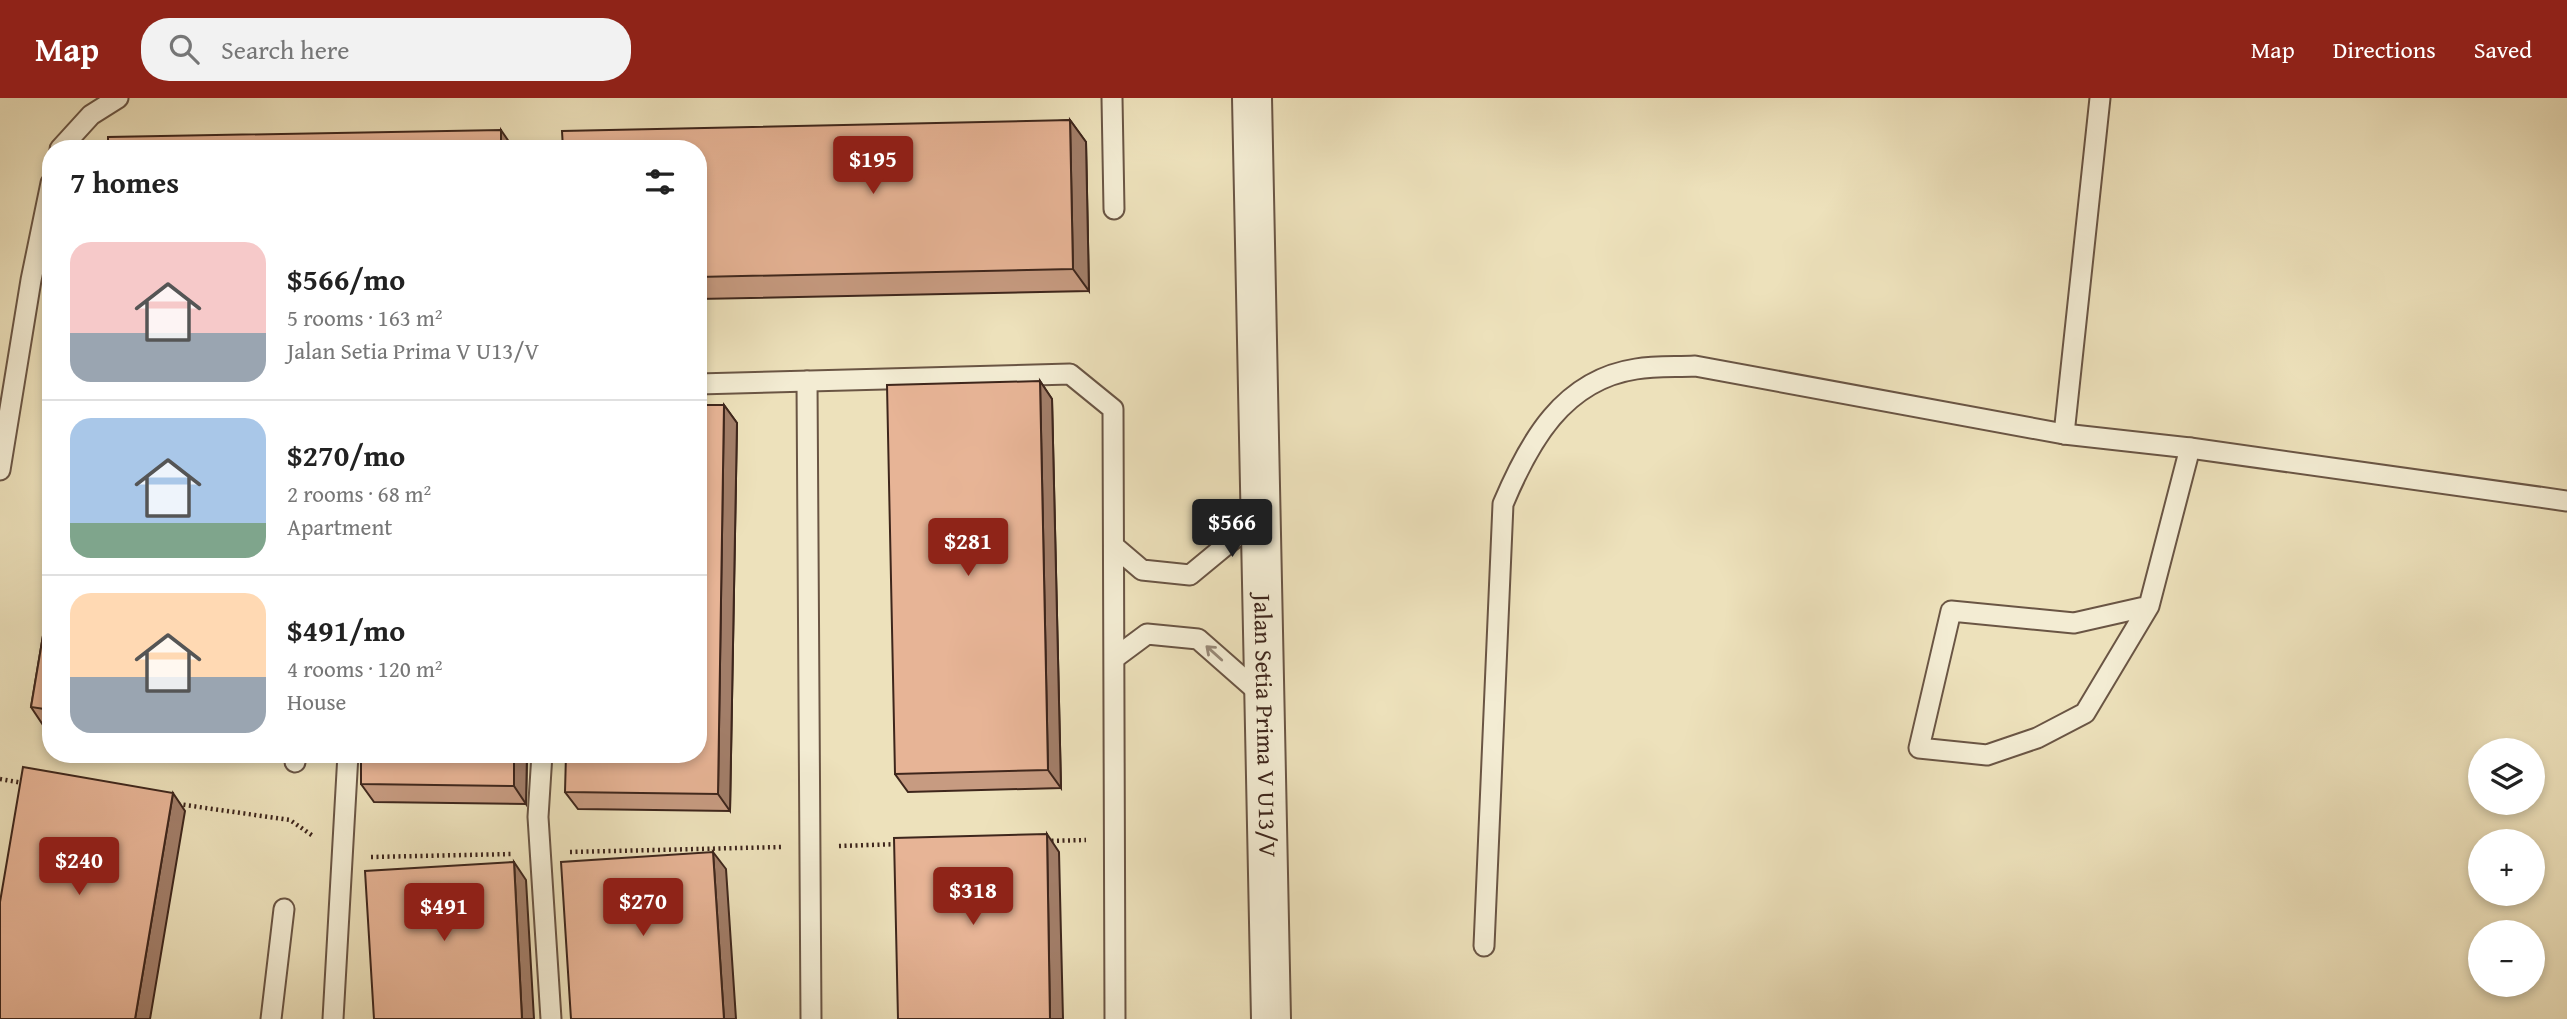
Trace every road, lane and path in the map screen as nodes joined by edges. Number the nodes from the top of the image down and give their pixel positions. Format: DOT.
graph roads {
  1 [pos="118,98"];
  2 [pos="1112,98"];
  3 [pos="1252,98"];
  4 [pos="2100,98"];
  5 [pos="68,140"];
  6 [pos="1114,209"];
  7 [pos="42,227"];
  8 [pos="807,381"];
  9 [pos="707,384"];
  10 [pos="2064,434"];
  11 [pos="2190,448"];
  12 [pos="0,470"];
  13 [pos="2567,501"];
  14 [pos="1261,516"];
  15 [pos="1115,547"];
  16 [pos="2149,606"];
  17 [pos="1116,657"];
  18 [pos="1265,698"];
  19 [pos="347,763"];
  20 [pos="541,763"];
  21 [pos="284,909"];
  22 [pos="1484,946"];
  23 [pos="271,1019"];
  24 [pos="333,1019"];
  25 [pos="551,1019"];
  26 [pos="810,1019"];
  27 [pos="1115,1019"];
  28 [pos="1271,1019"];
  1 -- 5 [label="lane"];
  2 -- 6 [label="lane"];
  3 -- 14 [label="street, Jalan Setia Prima V U13/V"];
  4 -- 10 [label="lane"];
  7 -- 12 [label="lane"];
  8 -- 9 [label="lane"];
  8 -- 15 [label="lane"];
  8 -- 26 [label="lane"];
  10 -- 11 [label="lane"];
  10 -- 22 [label="lane"];
  11 -- 13 [label="lane"];
  11 -- 16 [label="lane"];
  14 -- 15 [label="lane"];
  14 -- 18 [label="street, Jalan Setia Prima V U13/V"];
  15 -- 17 [label="lane"];
  16 -- 16 [label="lane"];
  18 -- 17 [label="lane, one-way"];
  17 -- 27 [label="lane"];
  18 -- 28 [label="street, Jalan Setia Prima V U13/V"];
  19 -- 24 [label="lane"];
  20 -- 25 [label="lane"];
  21 -- 23 [label="lane"];
}
